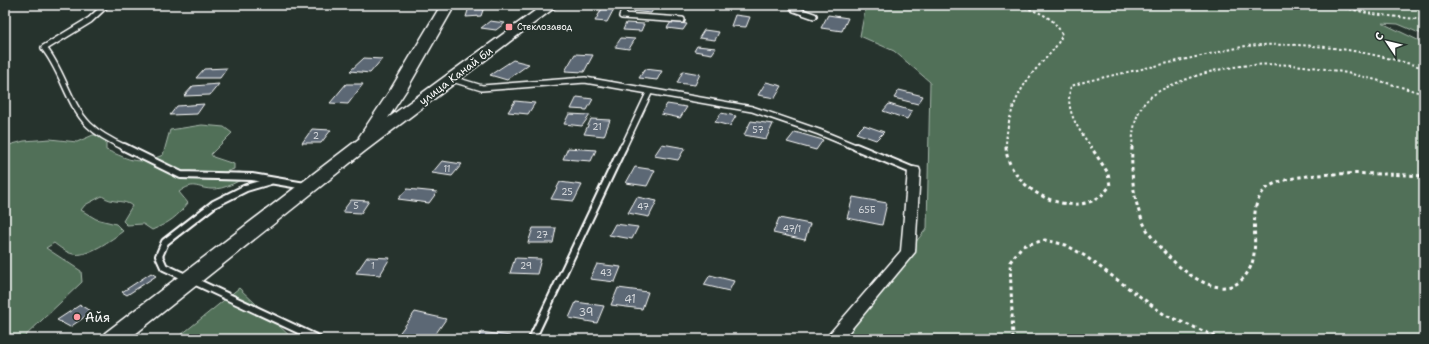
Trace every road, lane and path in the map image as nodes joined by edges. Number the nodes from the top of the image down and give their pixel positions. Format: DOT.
graph roads {
  1 [pos="106,5"];
  2 [pos="448,5"];
  3 [pos="551,5"];
  4 [pos="626,5"];
  5 [pos="792,5"];
  6 [pos="1016,5"];
  7 [pos="1330,5"];
  8 [pos="814,16"];
  9 [pos="682,20"];
  10 [pos="1424,20"];
  11 [pos="1424,68"];
  12 [pos="452,79"];
  13 [pos="399,89"];
  14 [pos="649,92"];
  15 [pos="432,94"];
  16 [pos="1424,94"];
  17 [pos="360,147"];
  18 [pos="914,171"];
  19 [pos="1424,176"];
  20 [pos="273,180"];
  21 [pos="309,187"];
  22 [pos="190,280"];
  23 [pos="113,339"];
  24 [pos="318,339"];
  25 [pos="532,339"];
  26 [pos="833,339"];
  27 [pos="1013,339"];
  28 [pos="1222,339"];
  1 -- 20 [label="lane"];
  2 -- 13 [label="main road"];
  3 -- 12 [label="main road, улица Канай би"];
  4 -- 9 [label="lane"];
  5 -- 8 [label="lane"];
  6 -- 11 [label="path"];
  7 -- 10 [label="path"];
  12 -- 14 [label="lane"];
  12 -- 15 [label="main road, улица Канай би"];
  13 -- 15 [label="main road"];
  13 -- 17 [label="main road"];
  14 -- 18 [label="lane"];
  14 -- 25 [label="lane"];
  15 -- 17 [label="main road, улица Канай би"];
  16 -- 19 [label="path"];
  17 -- 21 [label="main road, улица Канай би"];
  18 -- 26 [label="street"];
  20 -- 21 [label="lane"];
  20 -- 22 [label="lane"];
  21 -- 22 [label="main road, улица Канай би"];
  22 -- 23 [label="main road, улица Канай би"];
  22 -- 24 [label="lane"];
  27 -- 28 [label="path"];
}
